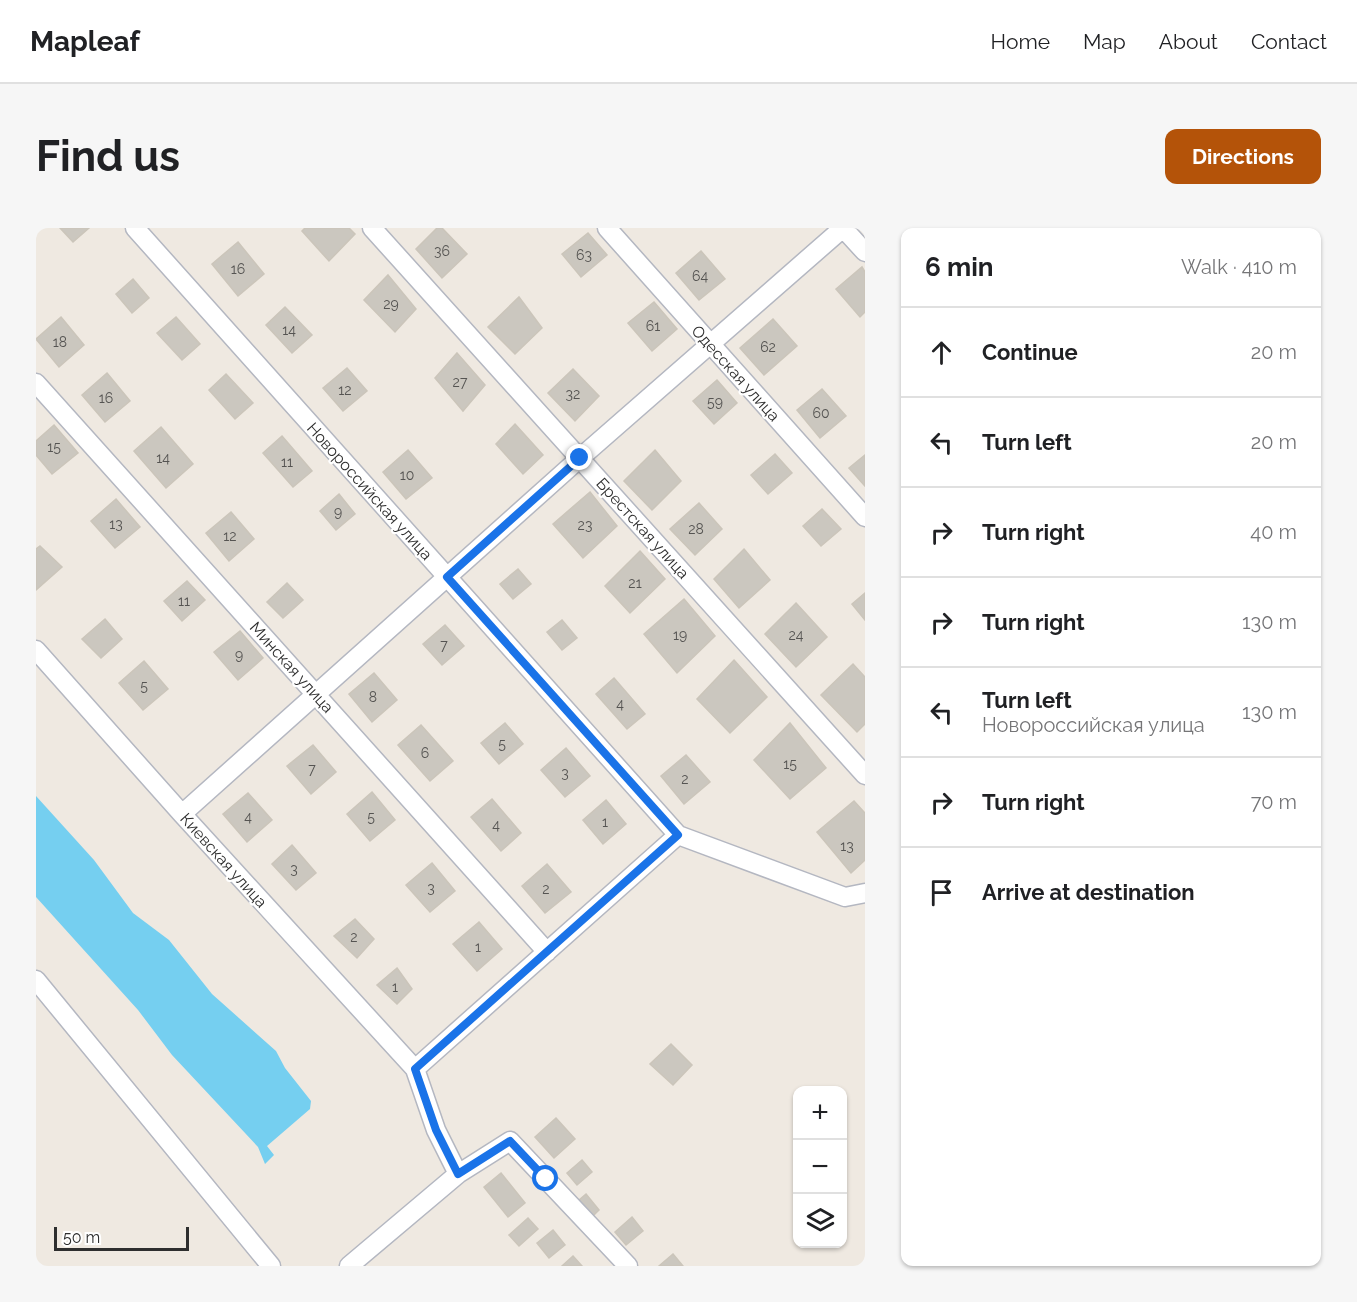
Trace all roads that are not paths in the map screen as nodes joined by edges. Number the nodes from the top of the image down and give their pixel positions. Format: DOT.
graph roads {
  1 [pos="135,228"];
  2 [pos="372,228"];
  3 [pos="607,228"];
  4 [pos="843,228"];
  5 [pos="865,252"];
  6 [pos="710,344"];
  7 [pos="36,383"];
  8 [pos="580,458"];
  9 [pos="865,517"];
  10 [pos="447,577"];
  11 [pos="36,650"];
  12 [pos="316,694"];
  13 [pos="865,775"];
  14 [pos="182,814"];
  15 [pos="678,835"];
  16 [pos="865,893"];
  17 [pos="547,952"];
  18 [pos="36,980"];
  19 [pos="415,1069"];
  20 [pos="458,1174"];
  21 [pos="271,1266"];
  22 [pos="349,1266"];
  23 [pos="628,1266"];
  1 -- 10 [label="street, Новороссийская улица"];
  2 -- 8 [label="street, Брестская улица"];
  3 -- 6 [label="street, Одесская улица"];
  4 -- 5 [label="street"];
  4 -- 6 [label="street"];
  6 -- 8 [label="street"];
  6 -- 9 [label="street, Одесская улица"];
  7 -- 12 [label="street, Минская улица"];
  8 -- 10 [label="street"];
  8 -- 13 [label="street, Брестская улица"];
  10 -- 12 [label="street"];
  10 -- 15 [label="street, Новороссийская улица"];
  11 -- 14 [label="street, Киевская улица"];
  12 -- 14 [label="street"];
  12 -- 17 [label="street, Минская улица"];
  14 -- 19 [label="street, Киевская улица"];
  15 -- 16 [label="street"];
  15 -- 17 [label="street"];
  17 -- 19 [label="street"];
  18 -- 21 [label="street"];
  19 -- 20 [label="street"];
  20 -- 22 [label="street"];
  20 -- 23 [label="street"];
}
